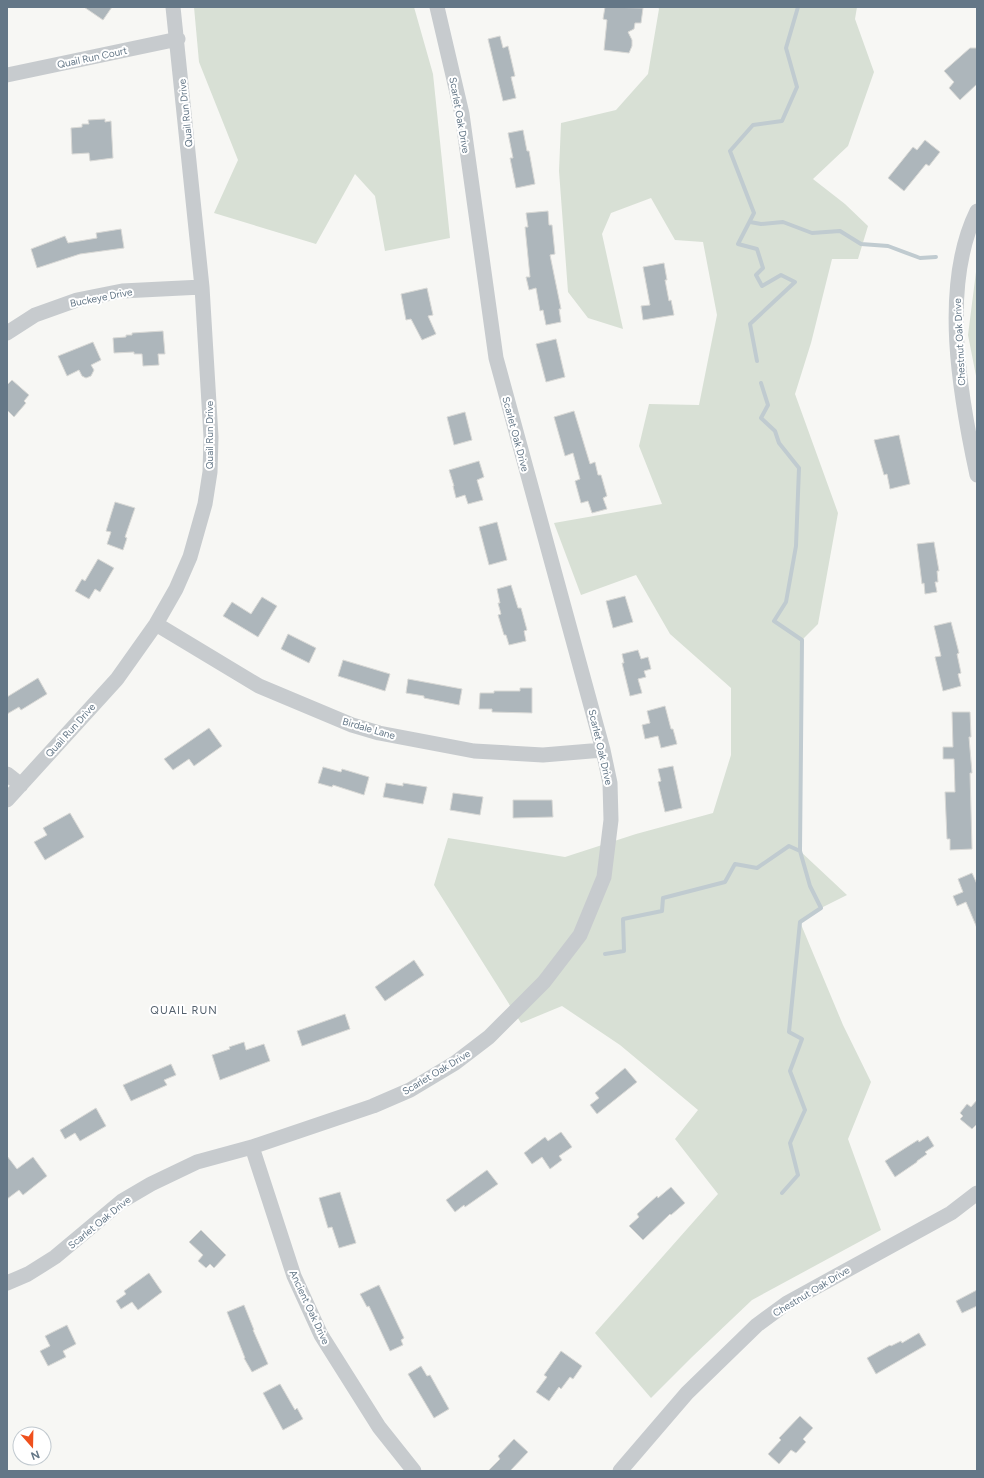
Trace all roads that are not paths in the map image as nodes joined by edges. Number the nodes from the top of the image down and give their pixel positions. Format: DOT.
graph roads {
  1 [pos="173,7"];
  2 [pos="437,7"];
  3 [pos="178,39"];
  4 [pos="7,75"];
  5 [pos="977,211"];
  6 [pos="202,287"];
  7 [pos="7,333"];
  8 [pos="977,476"];
  9 [pos="156,624"];
  10 [pos="603,750"];
  11 [pos="7,774"];
  12 [pos="21,785"];
  13 [pos="7,800"];
  14 [pos="252,1147"];
  15 [pos="977,1194"];
  16 [pos="7,1283"];
  17 [pos="414,1471"];
  18 [pos="620,1471"];
  1 -- 3 [label="street, Quail Run Drive"];
  2 -- 10 [label="street, Scarlet Oak Drive"];
  3 -- 4 [label="street, Quail Run Court"];
  3 -- 6 [label="street, Quail Run Drive"];
  5 -- 8 [label="street, Chestnut Oak Drive"];
  6 -- 7 [label="street, Buckeye Drive"];
  6 -- 9 [label="street, Quail Run Drive"];
  9 -- 10 [label="street, Birdale Lane"];
  9 -- 12 [label="street, Quail Run Drive"];
  10 -- 14 [label="street, Scarlet Oak Drive"];
  11 -- 12 [label="street"];
  12 -- 13 [label="street, Quail Run Drive"];
  14 -- 16 [label="street, Scarlet Oak Drive"];
  14 -- 17 [label="street, Ancient Oak Drive"];
  15 -- 18 [label="street, Chestnut Oak Drive"];
}
